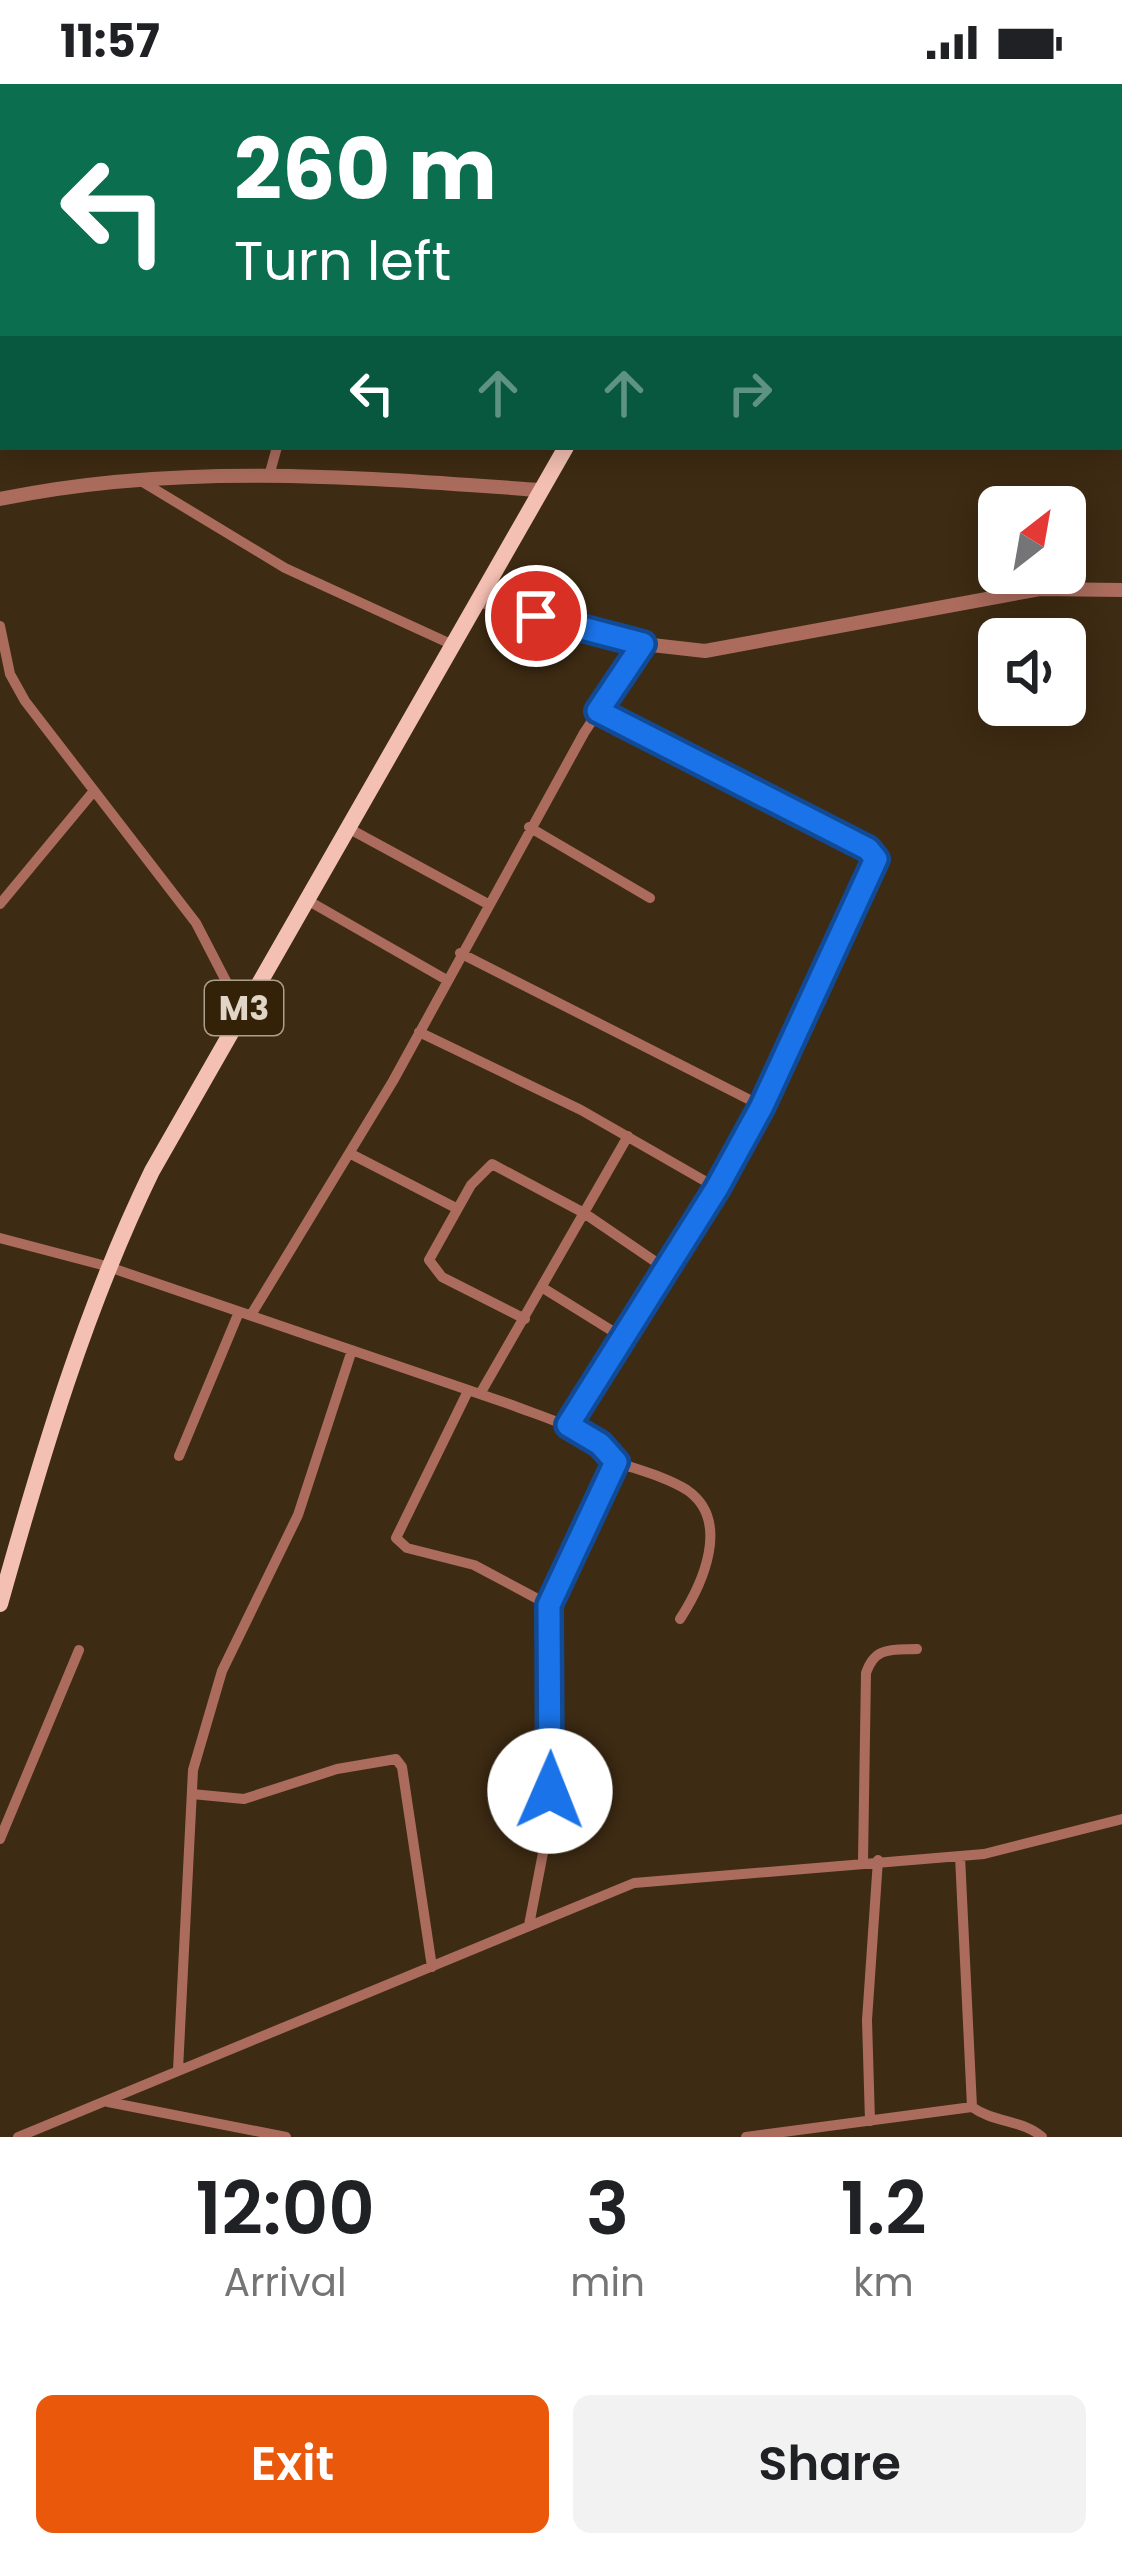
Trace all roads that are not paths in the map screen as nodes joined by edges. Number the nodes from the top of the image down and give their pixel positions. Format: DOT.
graph roads {
  1 [pos="276,450"];
  2 [pos="564,450"];
  3 [pos="269,476"];
  4 [pos="138,479"];
  5 [pos="540,490"];
  6 [pos="0,499"];
  7 [pos="1122,590"];
  8 [pos="478,600"];
  9 [pos="0,628"];
  10 [pos="643,644"];
  11 [pos="453,645"];
  12 [pos="598,711"];
  13 [pos="93,792"];
  14 [pos="529,826"];
  15 [pos="348,828"];
  16 [pos="650,898"];
  17 [pos="308,900"];
  18 [pos="486,903"];
  19 [pos="0,904"];
  20 [pos="460,953"];
  21 [pos="445,979"];
  22 [pos="242,1012"];
  23 [pos="419,1032"];
  24 [pos="762,1106"];
  25 [pos="628,1136"];
  26 [pos="351,1154"];
  27 [pos="717,1188"];
  28 [pos="456,1208"];
  29 [pos="584,1213"];
  30 [pos="0,1238"];
  31 [pos="106,1266"];
  32 [pos="665,1269"];
  33 [pos="543,1288"];
  34 [pos="245,1314"];
  35 [pos="525,1319"];
  36 [pos="622,1337"];
  37 [pos="352,1350"];
  38 [pos="474,1392"];
  39 [pos="568,1425"];
  40 [pos="178,1456"];
  41 [pos="616,1462"];
  42 [pos="0,1604"];
  43 [pos="549,1605"];
  44 [pos="680,1619"];
  45 [pos="917,1649"];
  46 [pos="79,1650"];
  47 [pos="192,1794"];
  48 [pos="1122,1819"];
  49 [pos="0,1839"];
  50 [pos="960,1856"];
  51 [pos="878,1860"];
  52 [pos="863,1861"];
  53 [pos="530,1925"];
  54 [pos="432,1967"];
  55 [pos="178,2070"];
  56 [pos="105,2101"];
  57 [pos="972,2107"];
  58 [pos="870,2121"];
  59 [pos="18,2137"];
  60 [pos="286,2137"];
  61 [pos="746,2137"];
  62 [pos="1042,2137"];
  1 -- 3 [label="street"];
  2 -- 5 [label="main road, M3"];
  3 -- 4 [label="street"];
  3 -- 5 [label="street"];
  4 -- 6 [label="street"];
  4 -- 11 [label="street"];
  5 -- 8 [label="main road, M3"];
  7 -- 10 [label="street"];
  8 -- 10 [label="street"];
  8 -- 11 [label="main road, M3"];
  9 -- 13 [label="street"];
  10 -- 12 [label="street"];
  11 -- 15 [label="main road, M3"];
  12 -- 14 [label="street"];
  12 -- 24 [label="street"];
  13 -- 19 [label="street"];
  13 -- 22 [label="street"];
  14 -- 16 [label="street"];
  14 -- 18 [label="street"];
  15 -- 17 [label="main road, M3"];
  15 -- 18 [label="street"];
  17 -- 21 [label="street"];
  17 -- 22 [label="main road, M3"];
  18 -- 20 [label="street"];
  20 -- 21 [label="street"];
  20 -- 24 [label="street"];
  21 -- 23 [label="street"];
  22 -- 31 [label="main road, M3"];
  23 -- 25 [label="street"];
  23 -- 26 [label="street"];
  24 -- 27 [label="street"];
  25 -- 27 [label="street"];
  25 -- 29 [label="street"];
  26 -- 28 [label="street"];
  26 -- 34 [label="street"];
  27 -- 32 [label="street"];
  28 -- 29 [label="street"];
  28 -- 35 [label="street"];
  29 -- 32 [label="street"];
  29 -- 33 [label="street"];
  30 -- 31 [label="street"];
  31 -- 34 [label="street"];
  31 -- 42 [label="main road, M3"];
  32 -- 36 [label="street"];
  33 -- 35 [label="street"];
  33 -- 36 [label="street"];
  34 -- 37 [label="street"];
  34 -- 40 [label="street"];
  35 -- 38 [label="street"];
  36 -- 39 [label="street"];
  37 -- 38 [label="street"];
  37 -- 47 [label="street"];
  38 -- 39 [label="street"];
  38 -- 43 [label="street"];
  39 -- 41 [label="street"];
  41 -- 43 [label="street"];
  41 -- 44 [label="street"];
  43 -- 53 [label="street"];
  45 -- 52 [label="street"];
  46 -- 49 [label="street"];
  47 -- 54 [label="street"];
  47 -- 55 [label="street"];
  48 -- 50 [label="street"];
  50 -- 51 [label="street"];
  50 -- 57 [label="street"];
  51 -- 52 [label="street"];
  51 -- 58 [label="street"];
  52 -- 53 [label="street"];
  53 -- 54 [label="street"];
  54 -- 55 [label="street"];
  55 -- 56 [label="street"];
  56 -- 59 [label="street"];
  56 -- 60 [label="street"];
  57 -- 58 [label="street"];
  57 -- 62 [label="street"];
  58 -- 61 [label="street"];
}
